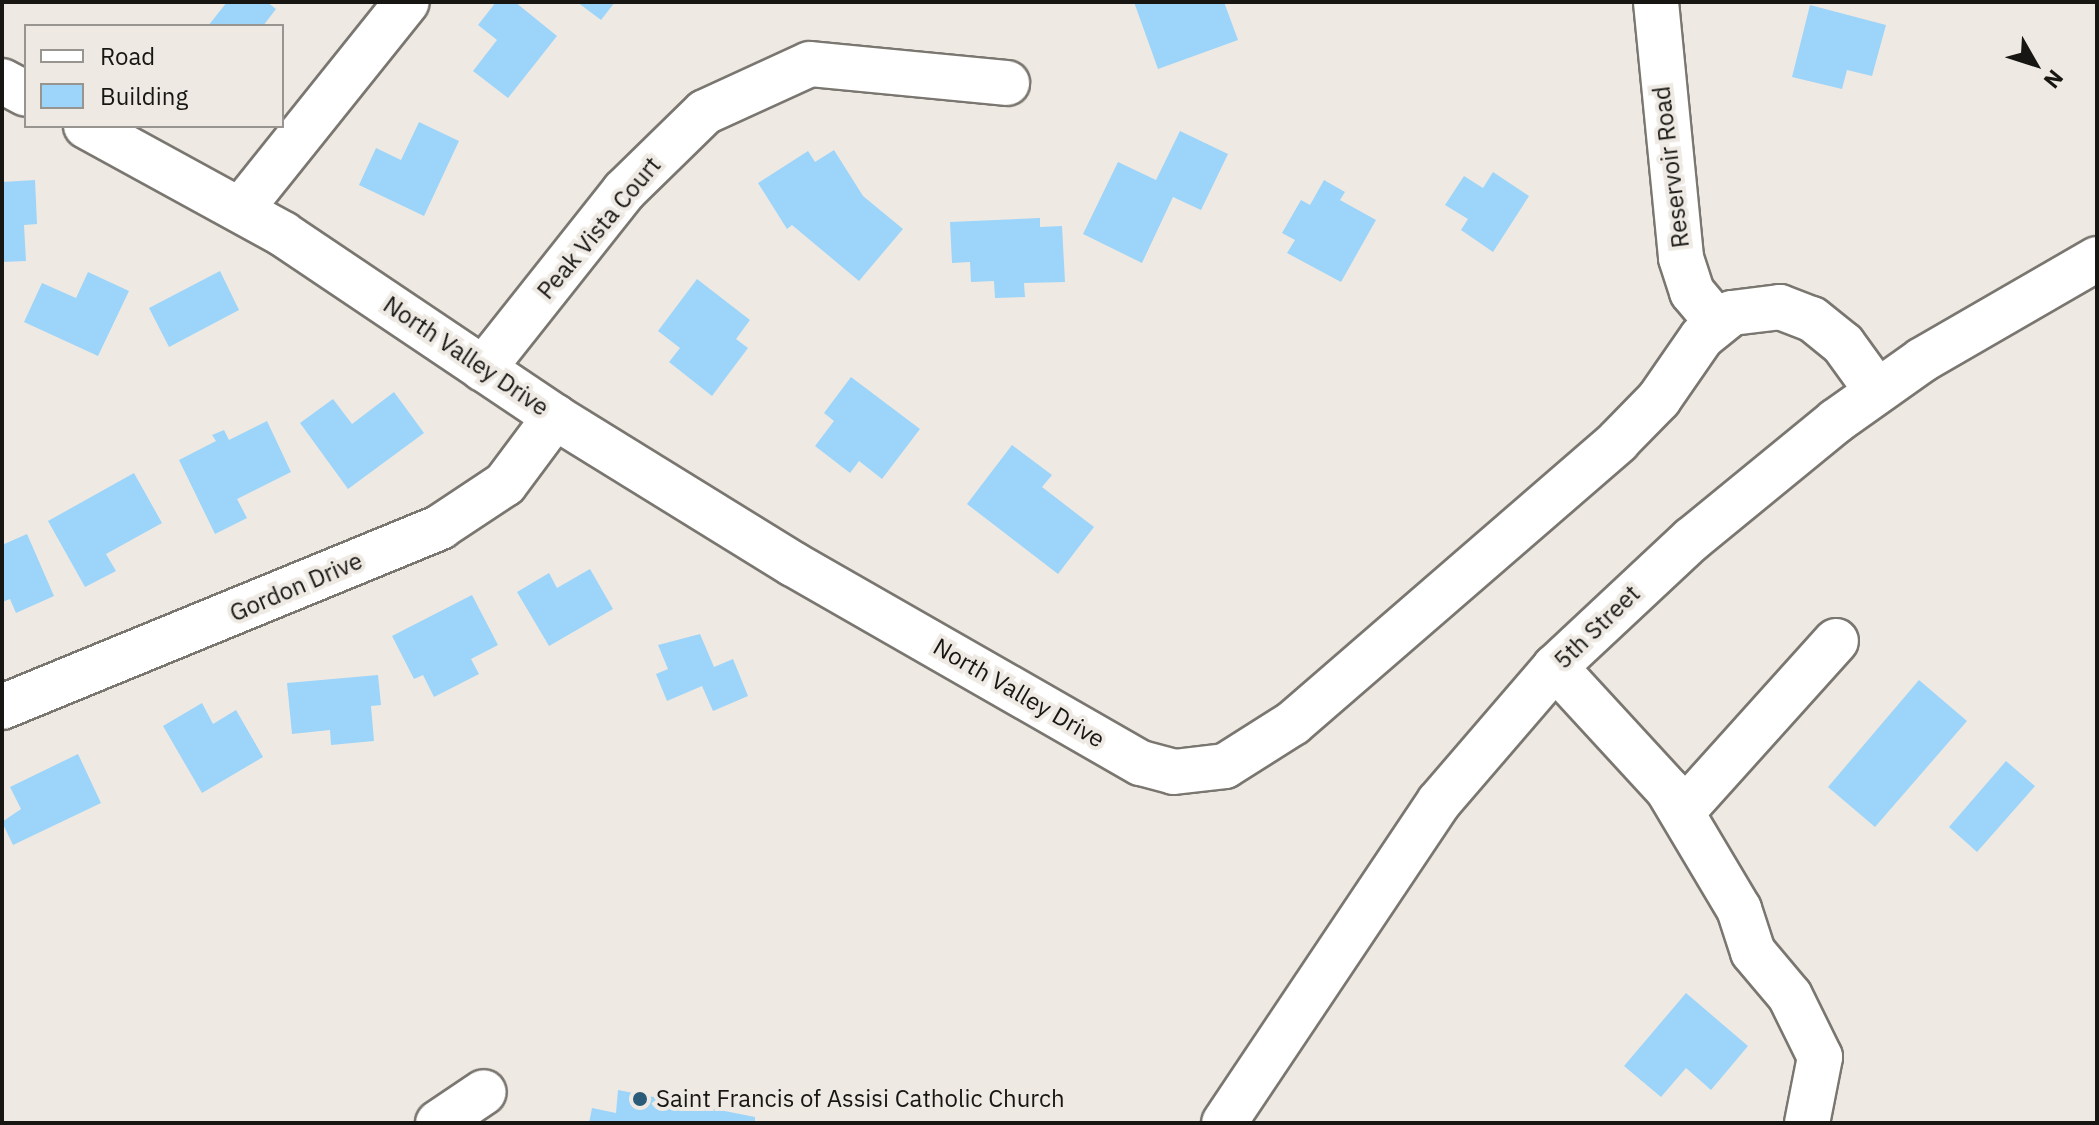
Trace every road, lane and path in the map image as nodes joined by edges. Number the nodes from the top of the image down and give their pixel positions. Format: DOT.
graph roads {
  1 [pos="407,2"];
  2 [pos="1656,2"];
  3 [pos="2,81"];
  4 [pos="1007,83"];
  5 [pos="24,93"];
  6 [pos="90,128"];
  7 [pos="241,209"];
  8 [pos="2097,259"];
  9 [pos="1717,322"];
  10 [pos="483,369"];
  11 [pos="1877,391"];
  12 [pos="555,417"];
  13 [pos="1836,641"];
  14 [pos="1555,667"];
  15 [pos="2,707"];
  16 [pos="1682,812"];
  17 [pos="484,1092"];
  18 [pos="438,1123"];
  19 [pos="1224,1123"];
  20 [pos="1807,1123"];
  1 -- 7 [label="street"];
  2 -- 9 [label="street, Reservoir Road"];
  3 -- 5 [label="street"];
  4 -- 10 [label="street, Peak Vista Court"];
  6 -- 7 [label="street, North Valley Drive"];
  7 -- 10 [label="street, North Valley Drive"];
  8 -- 11 [label="street, 5th Street"];
  9 -- 11 [label="street"];
  9 -- 12 [label="street, North Valley Drive"];
  10 -- 12 [label="street, North Valley Drive"];
  11 -- 14 [label="street, 5th Street"];
  12 -- 15 [label="street, Gordon Drive"];
  13 -- 16 [label="street"];
  14 -- 16 [label="street"];
  14 -- 19 [label="street, 5th Street"];
  16 -- 20 [label="street"];
  17 -- 18 [label="street"];
}
